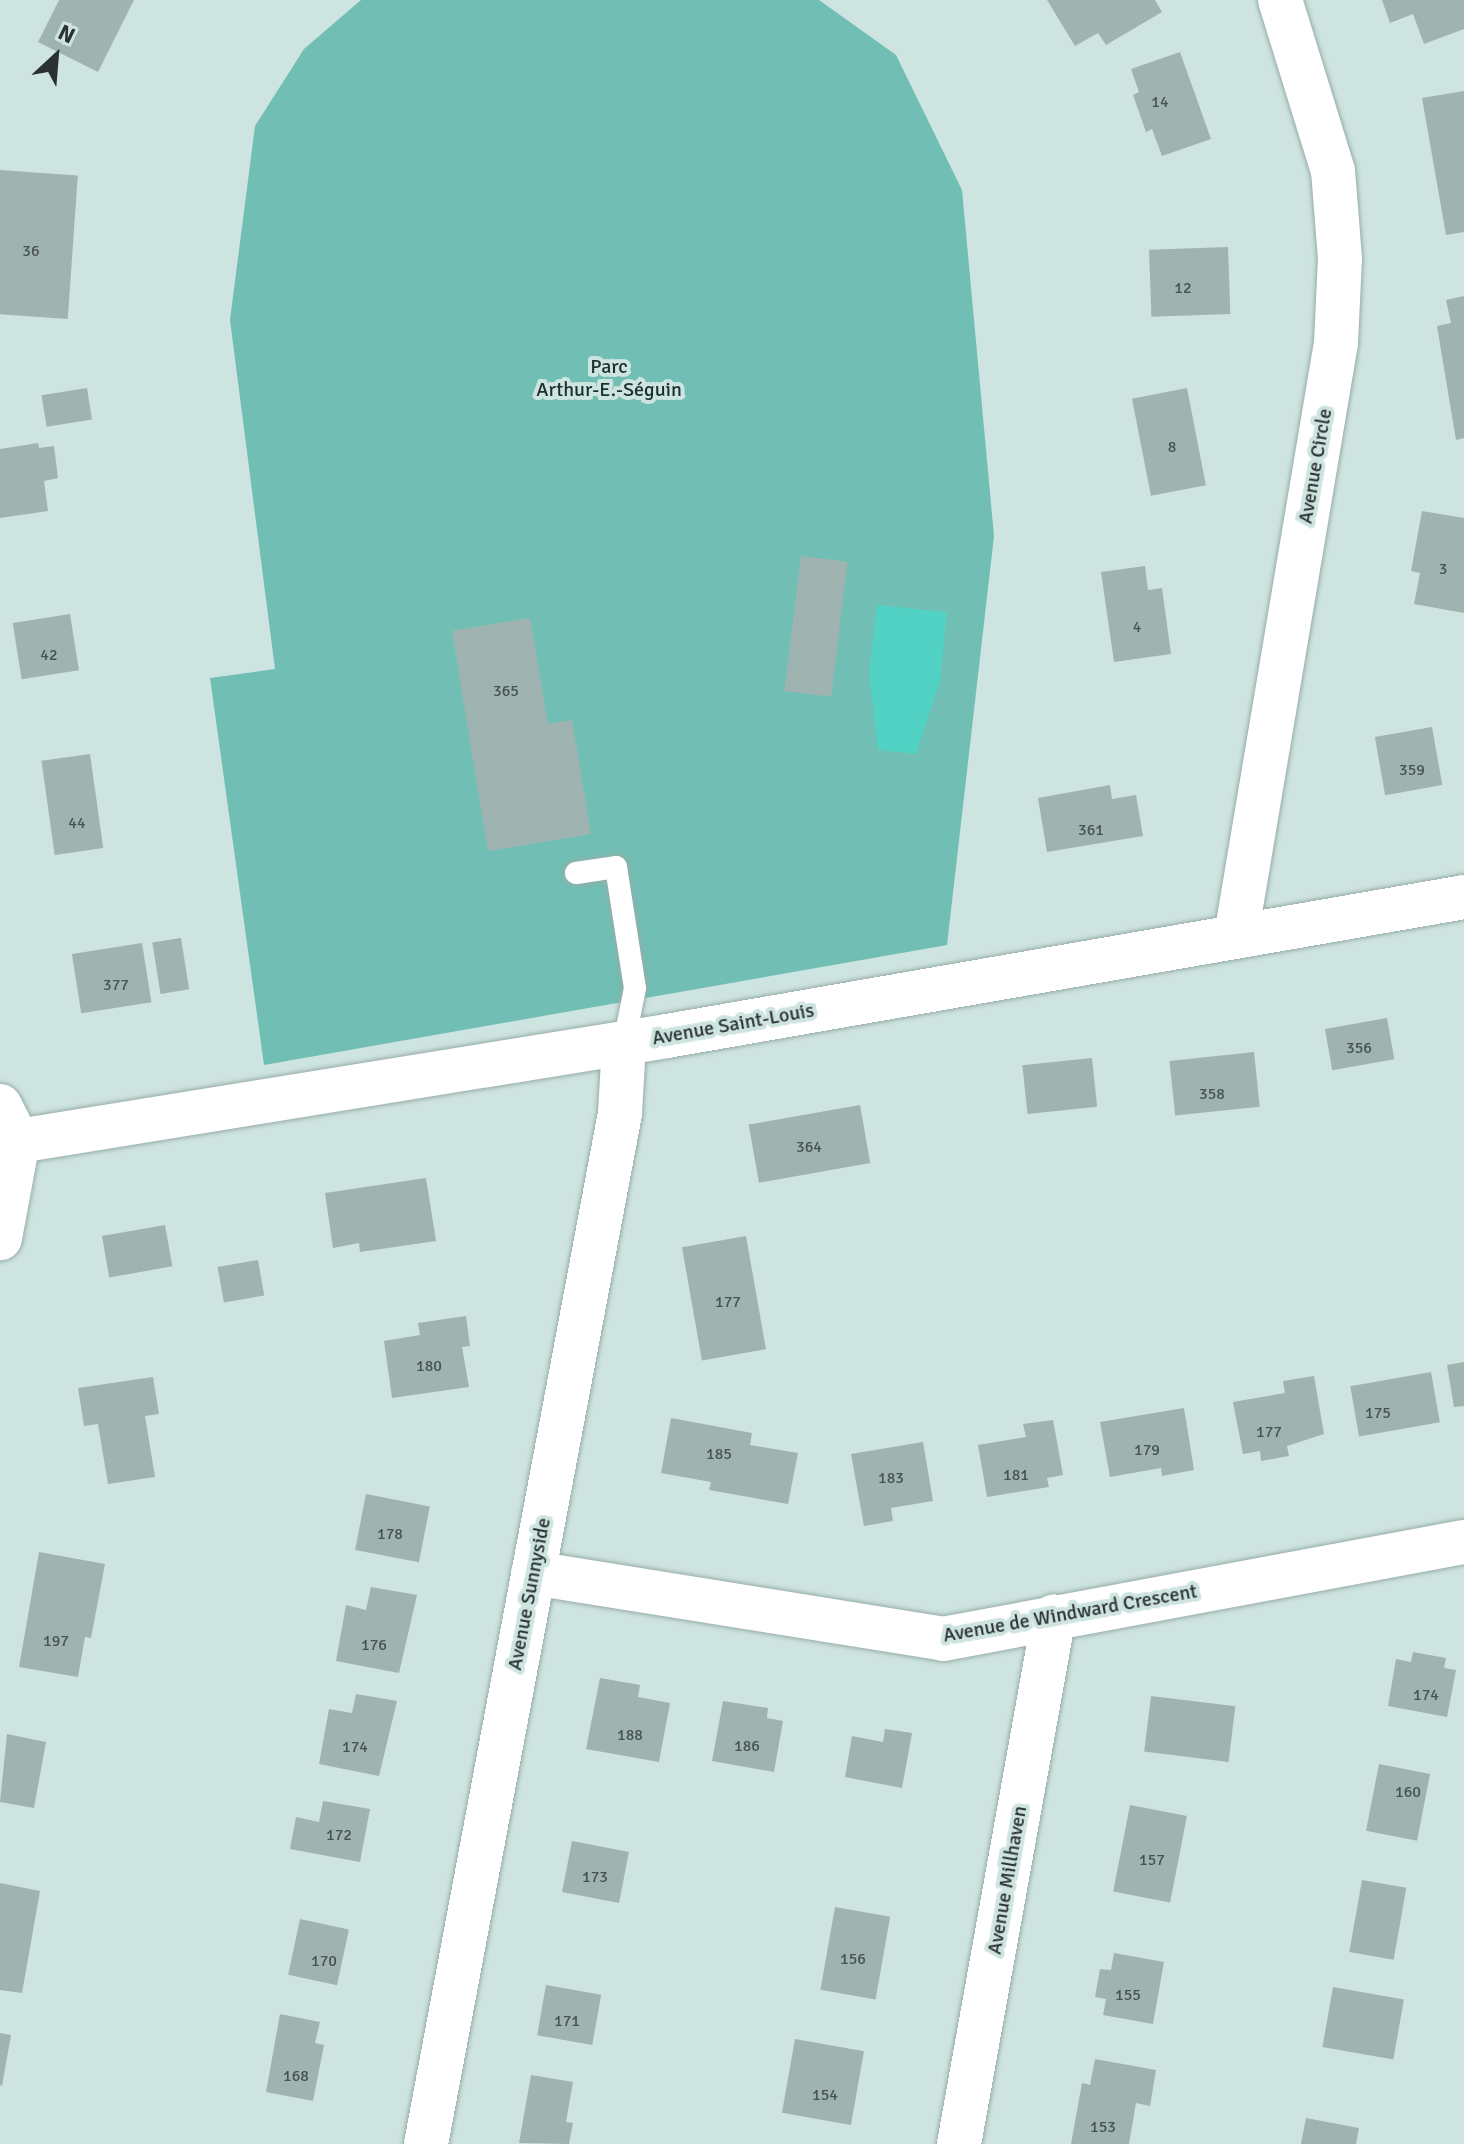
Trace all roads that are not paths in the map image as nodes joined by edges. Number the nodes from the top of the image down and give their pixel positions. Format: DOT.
graph roads {
  1 [pos="1280,0"];
  2 [pos="576,873"];
  3 [pos="1464,897"];
  4 [pos="1236,936"];
  5 [pos="624,1043"];
  6 [pos="6,1130"];
  7 [pos="0,1238"];
  8 [pos="1464,1542"];
  9 [pos="533,1573"];
  10 [pos="1054,1616"];
  11 [pos="426,2144"];
  12 [pos="959,2144"];
  1 -- 4 [label="street, Avenue Circle"];
  2 -- 5 [label="lane"];
  3 -- 4 [label="street, Avenue Saint-Louis"];
  4 -- 5 [label="street, Avenue Saint-Louis"];
  5 -- 6 [label="street, Avenue Saint-Louis"];
  5 -- 9 [label="street, Avenue Sunnyside"];
  6 -- 7 [label="street"];
  8 -- 10 [label="street, Avenue de Windward Crescent"];
  9 -- 10 [label="street, Avenue de Windward Crescent"];
  9 -- 11 [label="street, Avenue Sunnyside"];
  10 -- 12 [label="street, Avenue Millhaven"];
}
